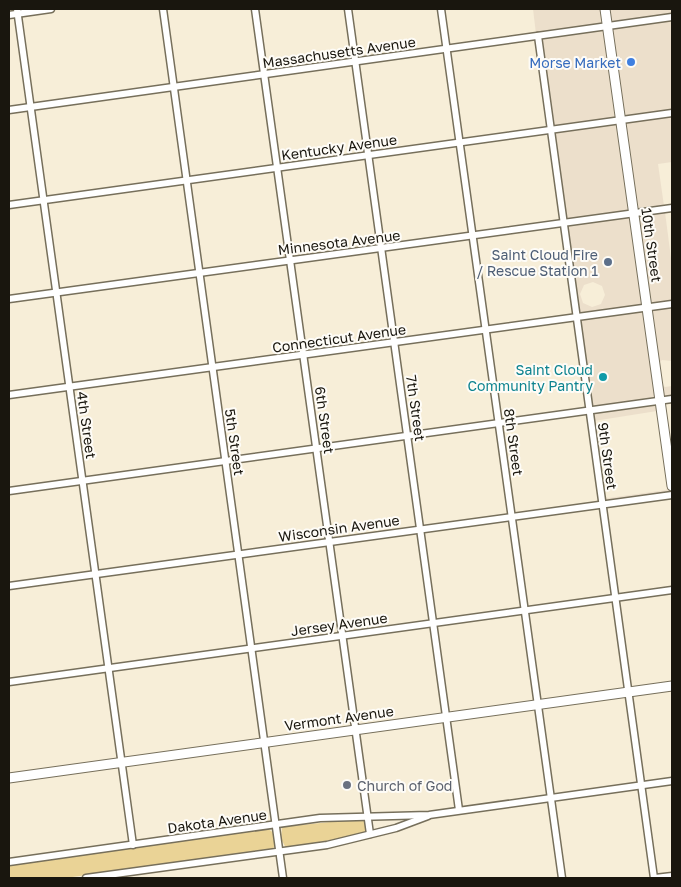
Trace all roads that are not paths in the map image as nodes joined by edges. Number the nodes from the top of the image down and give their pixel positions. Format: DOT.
graph roads {
  1 [pos="51,9"];
  2 [pos="163,9"];
  3 [pos="256,9"];
  4 [pos="348,9"];
  5 [pos="441,9"];
  6 [pos="604,9"];
  7 [pos="18,11"];
  8 [pos="9,15"];
  9 [pos="672,17"];
  10 [pos="608,26"];
  11 [pos="538,36"];
  12 [pos="447,49"];
  13 [pos="356,62"];
  14 [pos="265,74"];
  15 [pos="174,88"];
  16 [pos="32,107"];
  17 [pos="9,110"];
  18 [pos="672,113"];
  19 [pos="621,120"];
  20 [pos="551,130"];
  21 [pos="460,143"];
  22 [pos="368,155"];
  23 [pos="278,168"];
  24 [pos="187,180"];
  25 [pos="44,200"];
  26 [pos="9,205"];
  27 [pos="672,208"];
  28 [pos="634,214"];
  29 [pos="563,224"];
  30 [pos="472,236"];
  31 [pos="382,250"];
  32 [pos="292,260"];
  33 [pos="199,275"];
  34 [pos="56,293"];
  35 [pos="9,299"];
  36 [pos="672,304"];
  37 [pos="647,308"];
  38 [pos="576,317"];
  39 [pos="486,330"];
  40 [pos="394,343"];
  41 [pos="304,355"];
  42 [pos="212,368"];
  43 [pos="70,387"];
  44 [pos="9,395"];
  45 [pos="672,399"];
  46 [pos="660,401"];
  47 [pos="589,410"];
  48 [pos="499,423"];
  49 [pos="408,436"];
  50 [pos="316,449"];
  51 [pos="225,462"];
  52 [pos="82,481"];
  53 [pos="672,486"];
  54 [pos="9,491"];
  55 [pos="672,495"];
  56 [pos="602,504"];
  57 [pos="512,517"];
  58 [pos="420,530"];
  59 [pos="329,543"];
  60 [pos="238,555"];
  61 [pos="95,574"];
  62 [pos="9,586"];
  63 [pos="672,590"];
  64 [pos="615,598"];
  65 [pos="524,611"];
  66 [pos="433,623"];
  67 [pos="342,636"];
  68 [pos="250,649"];
  69 [pos="108,668"];
  70 [pos="9,682"];
  71 [pos="672,686"];
  72 [pos="628,692"];
  73 [pos="537,704"];
  74 [pos="446,717"];
  75 [pos="355,730"];
  76 [pos="264,742"];
  77 [pos="121,762"];
  78 [pos="9,778"];
  79 [pos="672,781"];
  80 [pos="641,785"];
  81 [pos="550,798"];
  82 [pos="459,810"];
  83 [pos="367,816"];
  84 [pos="429,816"];
  85 [pos="276,825"];
  86 [pos="370,834"];
  87 [pos="133,845"];
  88 [pos="279,851"];
  89 [pos="9,862"];
  90 [pos="138,875"];
  91 [pos="672,876"];
  92 [pos="86,878"];
  93 [pos="283,878"];
  94 [pos="562,878"];
  95 [pos="654,878"];
  1 -- 7 [label="street"];
  2 -- 15 [label="street, 5th Street"];
  3 -- 14 [label="street, 6th Street"];
  4 -- 13 [label="street, 7th Street"];
  5 -- 12 [label="street, 8th Street"];
  6 -- 10 [label="street, 10th Street"];
  7 -- 8 [label="street"];
  7 -- 16 [label="street, 4th Street"];
  9 -- 10 [label="street, Massachusetts Avenue"];
  10 -- 11 [label="street, Massachusetts Avenue"];
  10 -- 19 [label="street, 10th Street"];
  11 -- 12 [label="street, Massachusetts Avenue"];
  11 -- 20 [label="street, 9th Street"];
  12 -- 13 [label="street, Massachusetts Avenue"];
  12 -- 21 [label="street, 8th Street"];
  13 -- 14 [label="street, Massachusetts Avenue"];
  13 -- 22 [label="street, 7th Street"];
  14 -- 15 [label="street, Massachusetts Avenue"];
  14 -- 23 [label="street, 6th Street"];
  15 -- 16 [label="street, Massachusetts Avenue"];
  15 -- 24 [label="street, 5th Street"];
  16 -- 17 [label="street, Massachusetts Avenue"];
  16 -- 25 [label="street, 4th Street"];
  18 -- 19 [label="street, Kentucky Avenue"];
  19 -- 20 [label="street, Kentucky Avenue"];
  19 -- 28 [label="street, 10th Street"];
  20 -- 21 [label="street, Kentucky Avenue"];
  20 -- 29 [label="street, 9th Street"];
  21 -- 22 [label="street, Kentucky Avenue"];
  21 -- 30 [label="street, 8th Street"];
  22 -- 23 [label="street, Kentucky Avenue"];
  22 -- 31 [label="street, 7th Street"];
  23 -- 24 [label="street, Kentucky Avenue"];
  23 -- 32 [label="street, 6th Street"];
  24 -- 25 [label="street, Kentucky Avenue"];
  24 -- 33 [label="street, 5th Street"];
  25 -- 26 [label="street, Kentucky Avenue"];
  25 -- 34 [label="street, 4th Street"];
  27 -- 28 [label="street, Minnesota Avenue"];
  28 -- 29 [label="street, Minnesota Avenue"];
  28 -- 37 [label="street, 10th Street"];
  29 -- 30 [label="street, Minnesota Avenue"];
  29 -- 38 [label="street, 9th Street"];
  30 -- 31 [label="street, Minnesota Avenue"];
  30 -- 39 [label="street, 8th Street"];
  31 -- 32 [label="street, Minnesota Avenue"];
  31 -- 40 [label="street, 7th Street"];
  32 -- 33 [label="street, Minnesota Avenue"];
  32 -- 41 [label="street, 6th Street"];
  33 -- 34 [label="street, Minnesota Avenue"];
  33 -- 42 [label="street, 5th Street"];
  34 -- 35 [label="street, Minnesota Avenue"];
  34 -- 43 [label="street, 4th Street"];
  36 -- 37 [label="street, Connecticut Avenue"];
  37 -- 38 [label="street, Connecticut Avenue"];
  37 -- 46 [label="street, 10th Street"];
  38 -- 39 [label="street, Connecticut Avenue"];
  38 -- 47 [label="street, 9th Street"];
  39 -- 40 [label="street, Connecticut Avenue"];
  39 -- 48 [label="street, 8th Street"];
  40 -- 41 [label="street, Connecticut Avenue"];
  40 -- 49 [label="street, 7th Street"];
  41 -- 42 [label="street, Connecticut Avenue"];
  41 -- 50 [label="street, 6th Street"];
  42 -- 43 [label="street, Connecticut Avenue"];
  42 -- 51 [label="street, 5th Street"];
  43 -- 44 [label="street, Connecticut Avenue"];
  43 -- 52 [label="street, 4th Street"];
  45 -- 46 [label="street"];
  46 -- 47 [label="street"];
  46 -- 53 [label="street, 10th Street"];
  47 -- 48 [label="street"];
  47 -- 56 [label="street, 9th Street"];
  48 -- 49 [label="street"];
  48 -- 57 [label="street, 8th Street"];
  49 -- 50 [label="street"];
  49 -- 58 [label="street, 7th Street"];
  50 -- 51 [label="street"];
  50 -- 59 [label="street, 6th Street"];
  51 -- 52 [label="street"];
  51 -- 60 [label="street, 5th Street"];
  52 -- 54 [label="street"];
  52 -- 61 [label="street, 4th Street"];
  55 -- 56 [label="street, Wisconsin Avenue"];
  56 -- 57 [label="street, Wisconsin Avenue"];
  56 -- 64 [label="street, 9th Street"];
  57 -- 58 [label="street, Wisconsin Avenue"];
  57 -- 65 [label="street, 8th Street"];
  58 -- 59 [label="street, Wisconsin Avenue"];
  58 -- 66 [label="street, 7th Street"];
  59 -- 60 [label="street, Wisconsin Avenue"];
  59 -- 67 [label="street, 6th Street"];
  60 -- 61 [label="street, Wisconsin Avenue"];
  60 -- 68 [label="street, 5th Street"];
  61 -- 62 [label="street, Wisconsin Avenue"];
  61 -- 69 [label="street, 4th Street"];
  63 -- 64 [label="street, Jersey Avenue"];
  64 -- 65 [label="street, Jersey Avenue"];
  64 -- 72 [label="street, 9th Street"];
  65 -- 66 [label="street, Jersey Avenue"];
  65 -- 73 [label="street, 8th Street"];
  66 -- 67 [label="street, Jersey Avenue"];
  66 -- 74 [label="street, 7th Street"];
  67 -- 68 [label="street, Jersey Avenue"];
  67 -- 75 [label="street, 6th Street"];
  68 -- 69 [label="street, Jersey Avenue"];
  68 -- 76 [label="street, 5th Street"];
  69 -- 70 [label="street, Jersey Avenue"];
  69 -- 77 [label="street, 4th Street"];
  71 -- 72 [label="street, Vermont Avenue"];
  72 -- 73 [label="street, Vermont Avenue"];
  72 -- 80 [label="street, 9th Street"];
  73 -- 74 [label="street, Vermont Avenue"];
  73 -- 81 [label="street, 8th Street"];
  74 -- 75 [label="street, Vermont Avenue"];
  74 -- 82 [label="street, 7th Street"];
  75 -- 76 [label="street, Vermont Avenue"];
  75 -- 83 [label="street, 6th Street"];
  76 -- 77 [label="street, Vermont Avenue"];
  76 -- 85 [label="street, 5th Street"];
  77 -- 78 [label="street, Vermont Avenue"];
  77 -- 87 [label="street, 4th Street"];
  79 -- 80 [label="street, Dakota Avenue"];
  80 -- 81 [label="street, Dakota Avenue"];
  80 -- 95 [label="street, 9th Street"];
  81 -- 82 [label="street, Dakota Avenue"];
  81 -- 94 [label="street, 8th Street"];
  82 -- 84 [label="street, Dakota Avenue"];
  83 -- 84 [label="street, Dakota Avenue"];
  83 -- 85 [label="street, Dakota Avenue"];
  83 -- 86 [label="street, 6th Street"];
  84 -- 86 [label="street, Dakota Avenue"];
  85 -- 87 [label="street, Dakota Avenue"];
  85 -- 88 [label="street, 5th Street"];
  86 -- 88 [label="street, Dakota Avenue"];
  87 -- 89 [label="street, Dakota Avenue"];
  88 -- 90 [label="street, Dakota Avenue"];
  88 -- 93 [label="street, 5th Street"];
  90 -- 92 [label="street, Dakota Avenue"];
  91 -- 95 [label="street"];
}
